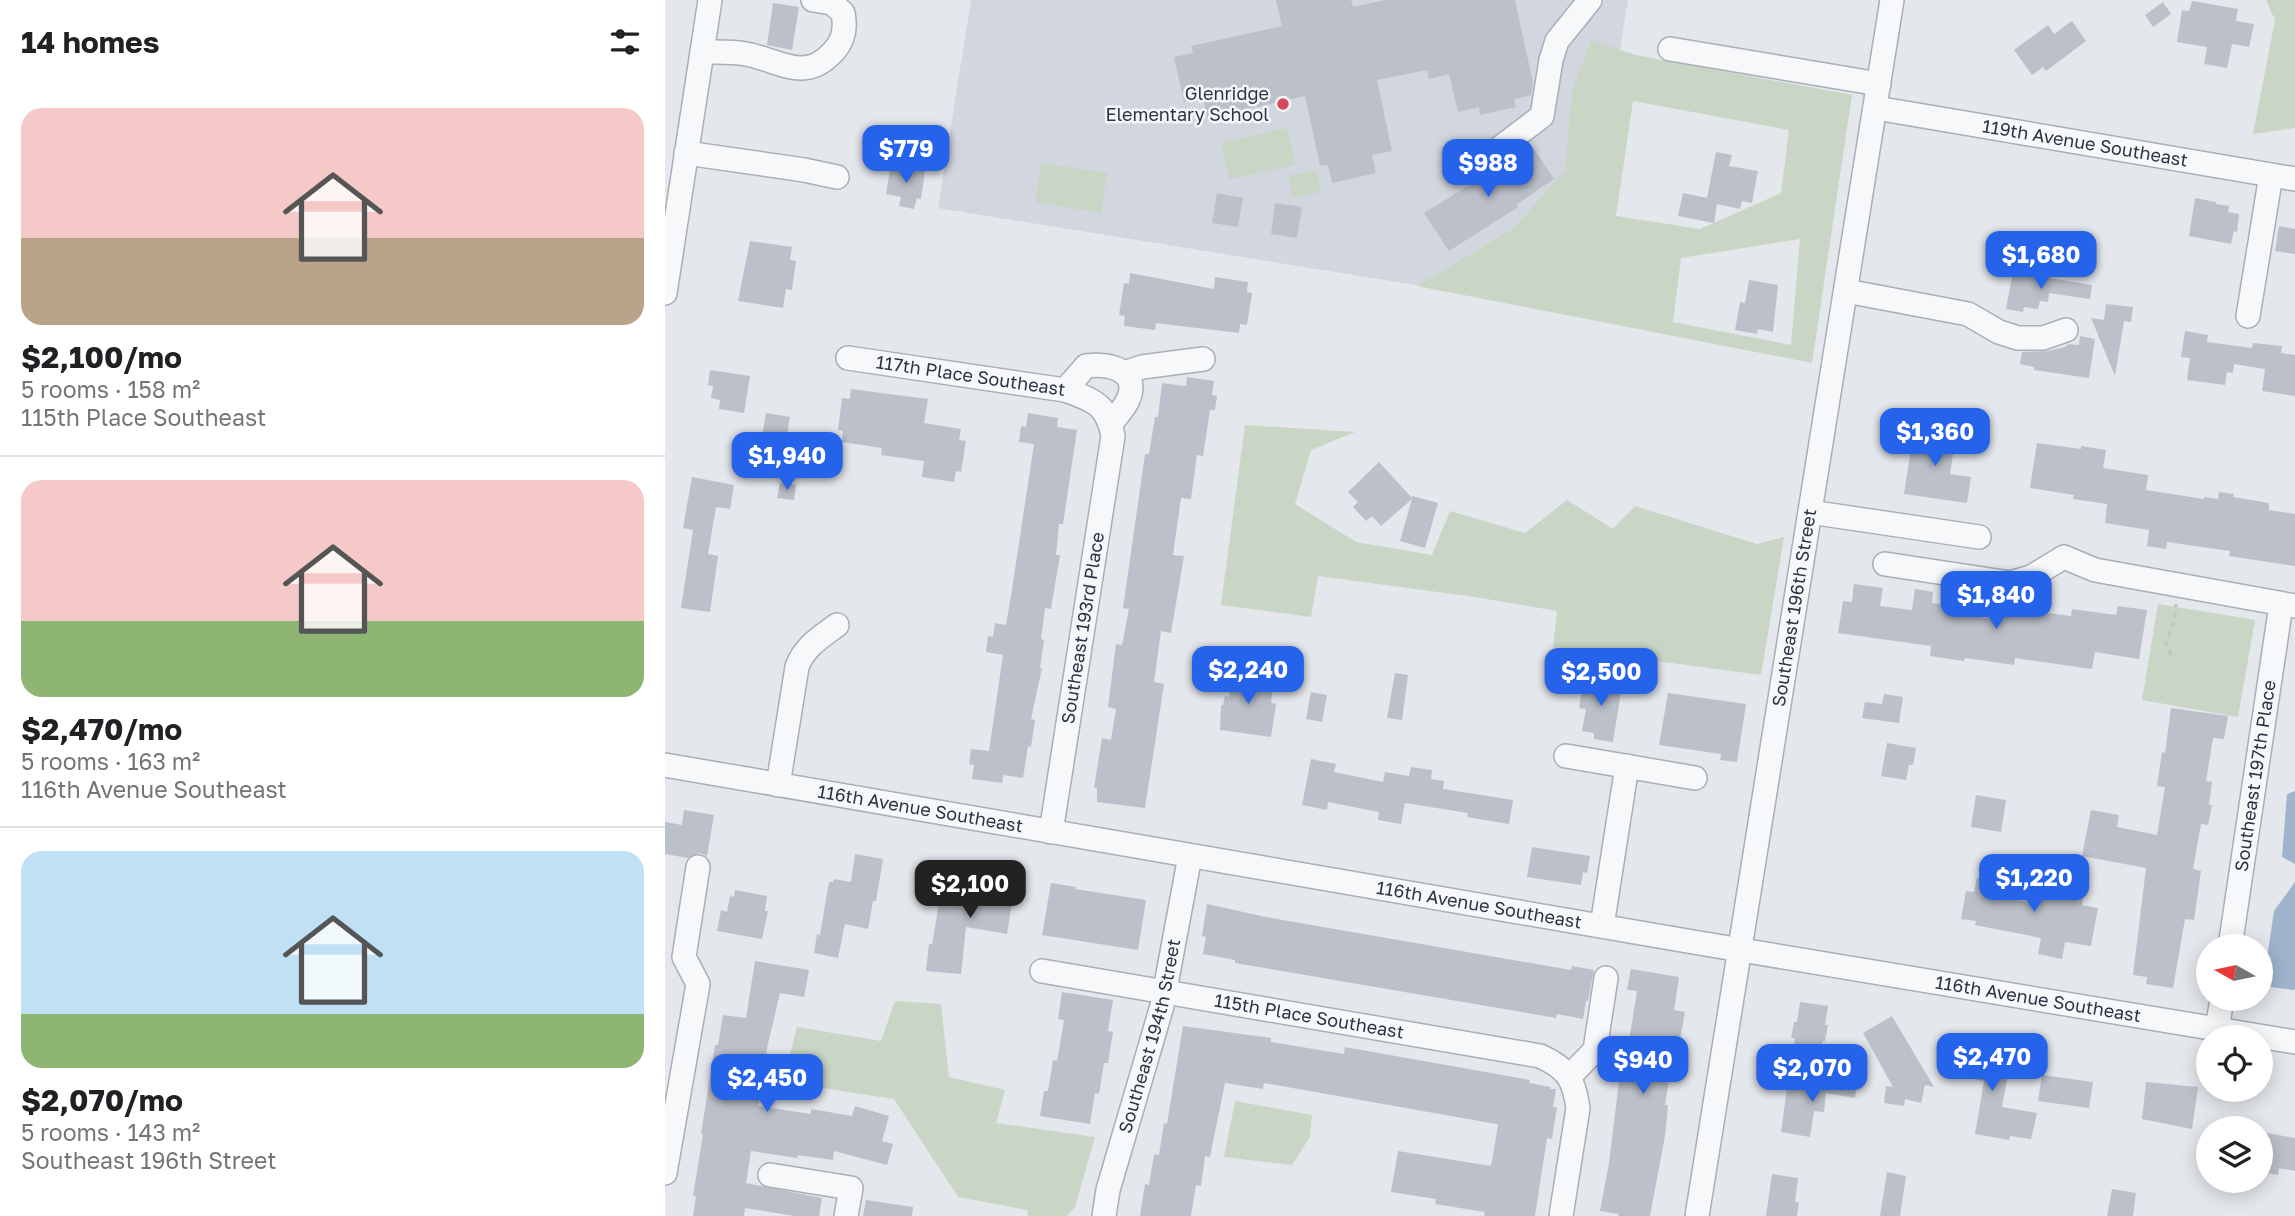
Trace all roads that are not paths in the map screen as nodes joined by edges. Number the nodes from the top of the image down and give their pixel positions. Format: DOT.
graph roads {
  1 [pos="710,0"];
  2 [pos="813,0"];
  3 [pos="1590,0"];
  4 [pos="1892,0"];
  5 [pos="1670,49"];
  6 [pos="702,52"];
  7 [pos="1879,84"];
  8 [pos="1875,108"];
  9 [pos="686,153"];
  10 [pos="1476,166"];
  11 [pos="2271,175"];
  12 [pos="837,177"];
  13 [pos="2295,179"];
  14 [pos="1846,291"];
  15 [pos="665,293"];
  16 [pos="2248,316"];
  17 [pos="2066,330"];
  18 [pos="848,358"];
  19 [pos="1203,359"];
  20 [pos="1124,373"];
  21 [pos="1065,390"];
  22 [pos="1111,424"];
  23 [pos="1811,512"];
  24 [pos="1979,537"];
  25 [pos="1885,564"];
  26 [pos="2288,605"];
  27 [pos="837,625"];
  28 [pos="1566,756"];
  29 [pos="665,765"];
  30 [pos="1627,766"];
  31 [pos="1695,778"];
  32 [pos="778,785"];
  33 [pos="1051,832"];
  34 [pos="1190,856"];
  35 [pos="698,867"];
  36 [pos="1602,926"];
  37 [pos="2232,934"];
  38 [pos="1739,950"];
  39 [pos="1042,971"];
  40 [pos="1607,978"];
  41 [pos="1165,992"];
  42 [pos="2196,1026"];
  43 [pos="2273,1038"];
  44 [pos="2295,1042"];
  45 [pos="1569,1077"];
  46 [pos="665,1173"];
  47 [pos="770,1175"];
  48 [pos="846,1216"];
  49 [pos="1104,1216"];
  50 [pos="1561,1216"];
  51 [pos="1697,1216"];
  1 -- 6 [label="street"];
  2 -- 6 [label="street"];
  3 -- 10 [label="street"];
  4 -- 7 [label="street, Southeast 196th Street"];
  5 -- 7 [label="street"];
  6 -- 9 [label="street"];
  7 -- 8 [label="street, Southeast 196th Street"];
  8 -- 11 [label="street, 119th Avenue Southeast"];
  8 -- 14 [label="street, Southeast 196th Street"];
  9 -- 12 [label="street"];
  9 -- 15 [label="street"];
  11 -- 13 [label="street, 119th Avenue Southeast"];
  11 -- 16 [label="street"];
  14 -- 17 [label="street"];
  14 -- 23 [label="street, Southeast 196th Street"];
  18 -- 21 [label="street, 117th Place Southeast"];
  19 -- 20 [label="street"];
  20 -- 21 [label="street"];
  20 -- 22 [label="street, Southeast 193rd Place"];
  21 -- 22 [label="street, 117th Place Southeast"];
  22 -- 33 [label="street, Southeast 193rd Place"];
  23 -- 24 [label="street"];
  23 -- 38 [label="street, Southeast 196th Street"];
  25 -- 26 [label="street"];
  26 -- 37 [label="street, Southeast 197th Place"];
  27 -- 32 [label="street"];
  28 -- 30 [label="street"];
  29 -- 32 [label="street, 116th Avenue Southeast"];
  30 -- 31 [label="street"];
  30 -- 36 [label="street"];
  32 -- 33 [label="street, 116th Avenue Southeast"];
  33 -- 34 [label="street, 116th Avenue Southeast"];
  34 -- 36 [label="street, 116th Avenue Southeast"];
  34 -- 41 [label="street, Southeast 194th Street"];
  35 -- 46 [label="street"];
  36 -- 38 [label="street, 116th Avenue Southeast"];
  38 -- 42 [label="street, 116th Avenue Southeast"];
  38 -- 51 [label="street, Southeast 196th Street"];
  39 -- 41 [label="street, 115th Place Southeast"];
  40 -- 45 [label="street"];
  41 -- 45 [label="street, 115th Place Southeast"];
  41 -- 49 [label="street, Southeast 194th Street"];
  43 -- 44 [label="street, 116th Avenue Southeast"];
  45 -- 50 [label="street"];
  47 -- 48 [label="street"];
}
